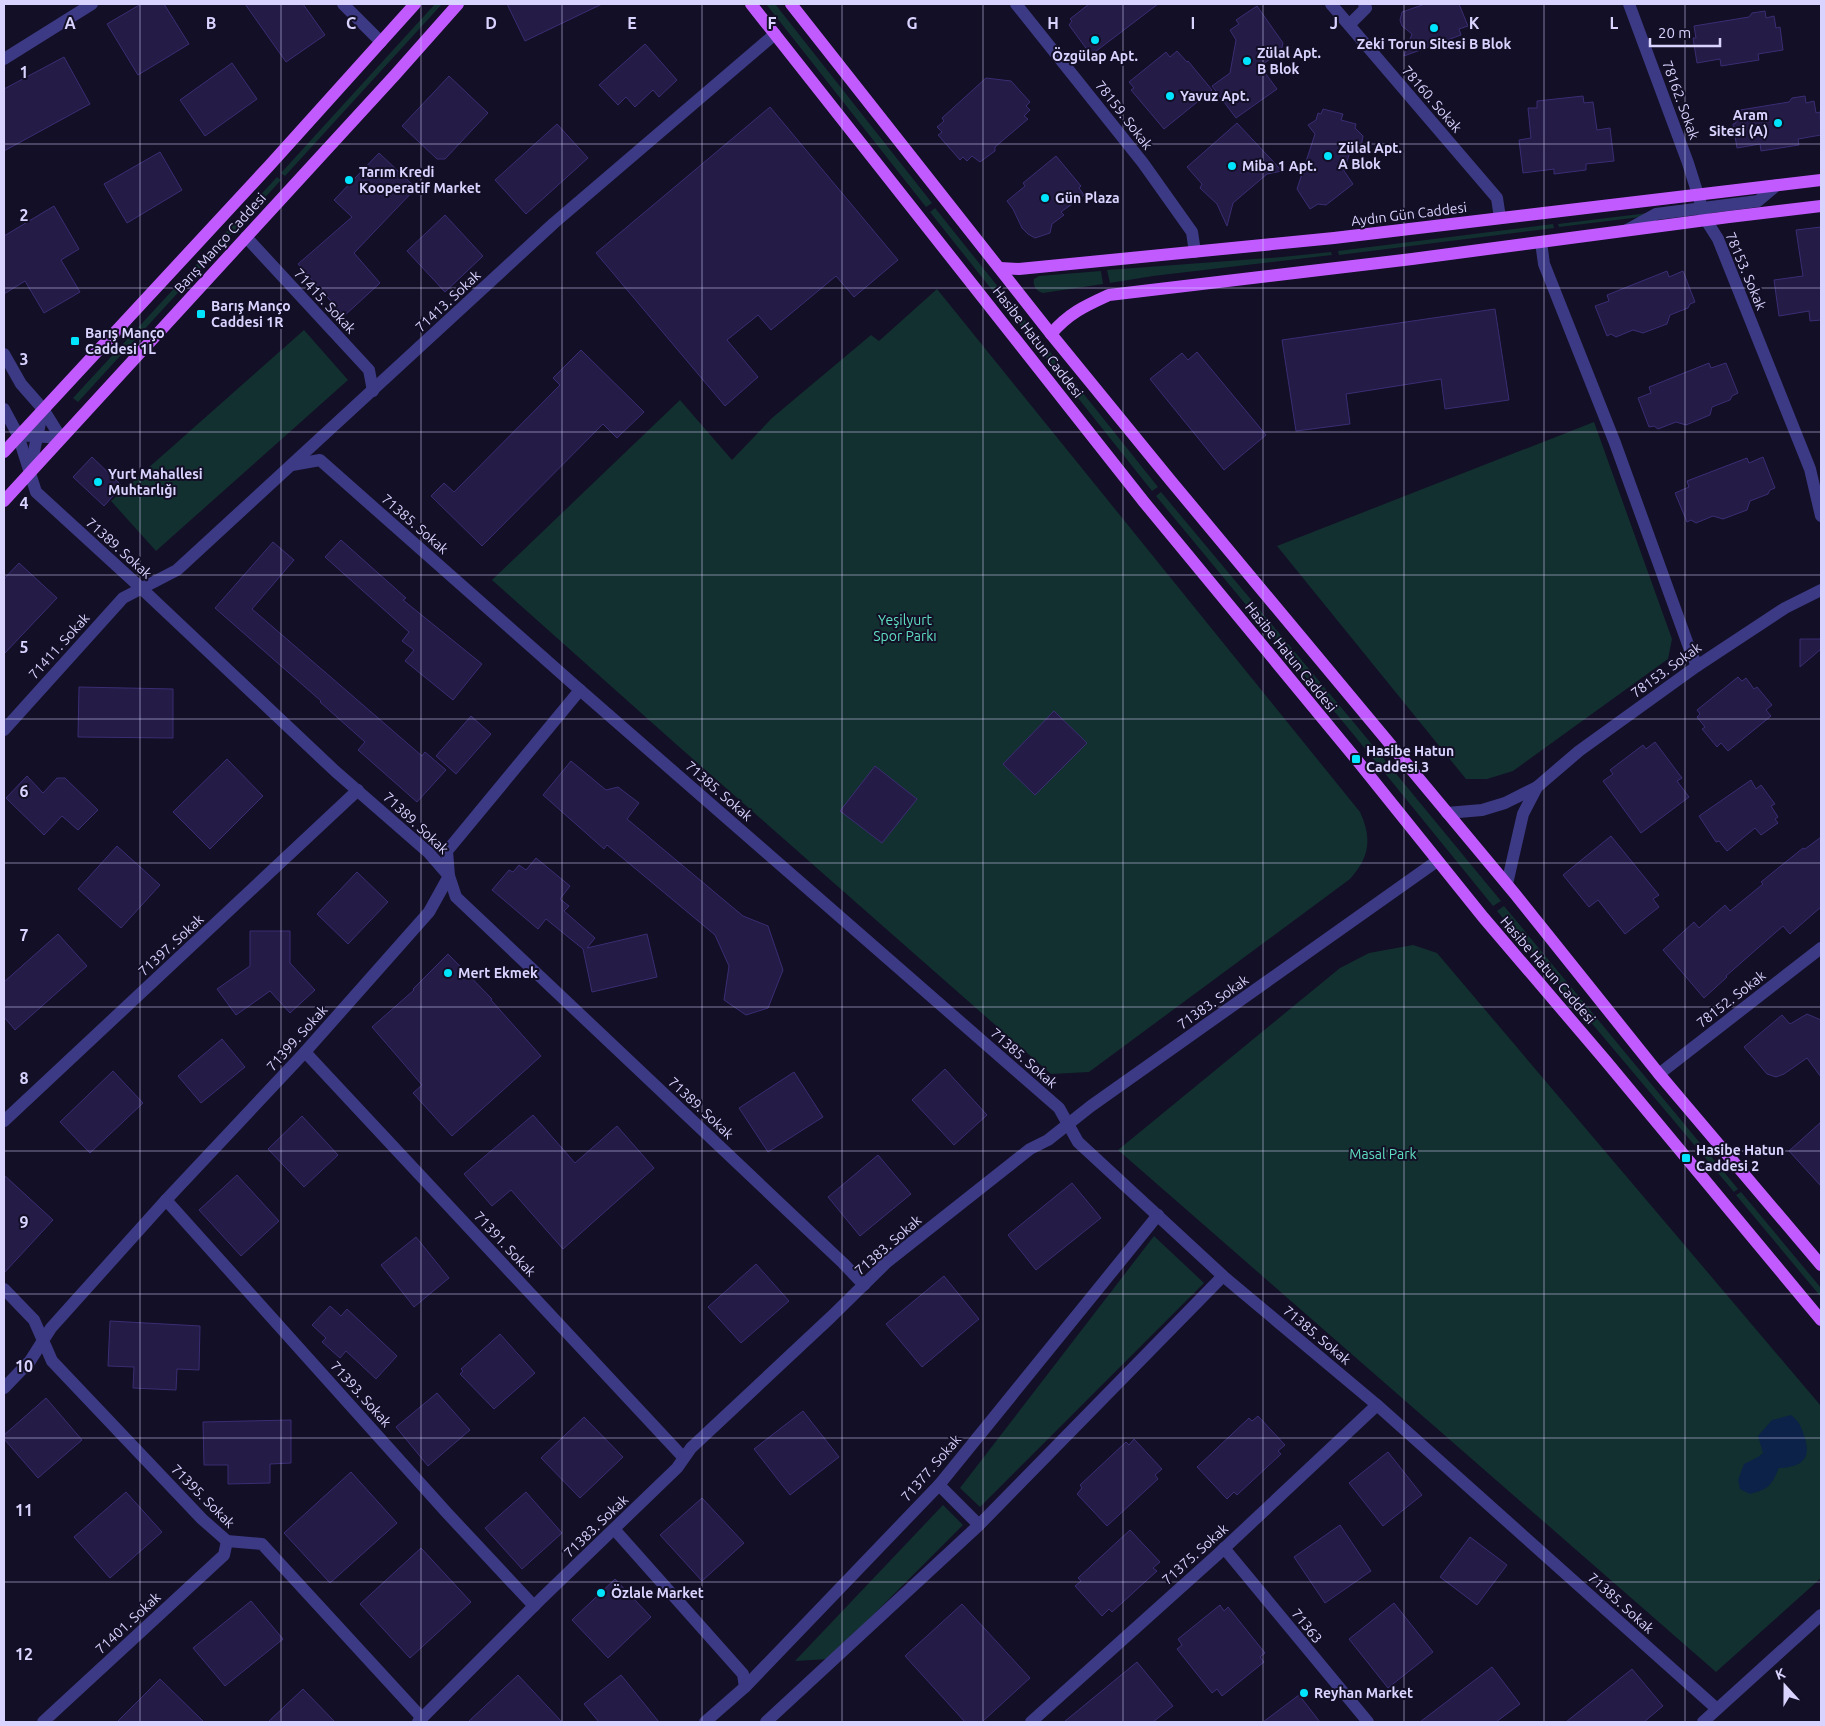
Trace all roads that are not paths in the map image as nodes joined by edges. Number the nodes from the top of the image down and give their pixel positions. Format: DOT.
graph roads {
  1 [pos="92,4"];
  2 [pos="342,4"];
  3 [pos="415,4"];
  4 [pos="458,4"];
  5 [pos="751,4"];
  6 [pos="791,4"];
  7 [pos="1016,4"];
  8 [pos="1331,4"];
  9 [pos="1364,4"];
  10 [pos="1629,4"];
  11 [pos="1349,25"];
  12 [pos="775,34"];
  13 [pos="381,42"];
  14 [pos="4,59"];
  15 [pos="1821,180"];
  16 [pos="1777,185"];
  17 [pos="1698,194"];
  18 [pos="1821,206"];
  19 [pos="1702,207"];
  20 [pos="1500,218"];
  21 [pos="1706,220"];
  22 [pos="1625,231"];
  23 [pos="246,237"];
  24 [pos="1541,242"];
  25 [pos="1195,252"];
  26 [pos="1000,268"];
  27 [pos="1051,334"];
  28 [pos="4,354"];
  29 [pos="373,391"];
  30 [pos="4,409"];
  31 [pos="43,409"];
  32 [pos="18,436"];
  33 [pos="37,436"];
  34 [pos="61,438"];
  35 [pos="4,452"];
  36 [pos="292,465"];
  37 [pos="29,472"];
  38 [pos="4,502"];
  39 [pos="1821,516"];
  40 [pos="142,588"];
  41 [pos="1821,590"];
  42 [pos="1697,666"];
  43 [pos="580,690"];
  44 [pos="4,730"];
  45 [pos="1537,787"];
  46 [pos="358,790"];
  47 [pos="1446,813"];
  48 [pos="1437,861"];
  49 [pos="449,876"];
  50 [pos="1507,884"];
  51 [pos="1821,948"];
  52 [pos="305,1052"];
  53 [pos="1659,1074"];
  54 [pos="4,1121"];
  55 [pos="1068,1125"];
  56 [pos="166,1200"];
  57 [pos="1158,1215"];
  58 [pos="1821,1264"];
  59 [pos="1223,1276"];
  60 [pos="864,1285"];
  61 [pos="4,1289"];
  62 [pos="1821,1320"];
  63 [pos="43,1341"];
  64 [pos="4,1388"];
  65 [pos="1377,1405"];
  66 [pos="683,1457"];
  67 [pos="939,1485"];
  68 [pos="979,1525"];
  69 [pos="614,1529"];
  70 [pos="227,1541"];
  71 [pos="1224,1548"];
  72 [pos="534,1606"];
  73 [pos="1821,1615"];
  74 [pos="745,1687"];
  75 [pos="1717,1709"];
  76 [pos="420,1720"];
  77 [pos="43,1722"];
  78 [pos="705,1722"];
  79 [pos="766,1722"];
  80 [pos="1031,1722"];
  81 [pos="1368,1722"];
  82 [pos="1703,1722"];
  1 -- 14 [label="street"];
  2 -- 13 [label="street"];
  3 -- 13 [label="main road, Barış Manço Caddesi"];
  4 -- 23 [label="main road, Barış Manço Caddesi"];
  5 -- 12 [label="main road, Hasibe Hatun Caddesi"];
  6 -- 26 [label="main road, Hasibe Hatun Caddesi"];
  7 -- 25 [label="street, 78159. Sokak"];
  8 -- 11 [label="street, 78160. Sokak"];
  9 -- 11 [label="street"];
  10 -- 17 [label="street, 78162. Sokak"];
  11 -- 20 [label="street, 78160. Sokak"];
  12 -- 29 [label="street, 71413. Sokak"];
  12 -- 48 [label="main road, Hasibe Hatun Caddesi"];
  13 -- 31 [label="main road, Barış Manço Caddesi"];
  15 -- 16 [label="main road, Aydın Gün Caddesi"];
  16 -- 17 [label="main road, Aydın Gün Caddesi"];
  16 -- 19 [label="street"];
  17 -- 19 [label="street, 78162. Sokak"];
  17 -- 20 [label="main road, Aydın Gün Caddesi"];
  18 -- 21 [label="main road"];
  19 -- 21 [label="street, 78153. Sokak"];
  19 -- 22 [label="street"];
  20 -- 25 [label="main road, Aydın Gün Caddesi"];
  21 -- 22 [label="main road"];
  21 -- 39 [label="street, 78153. Sokak"];
  22 -- 24 [label="main road"];
  23 -- 29 [label="street, 71415. Sokak"];
  23 -- 34 [label="main road, Barış Manço Caddesi"];
  24 -- 27 [label="main road"];
  24 -- 42 [label="street"];
  25 -- 26 [label="main road, Aydın Gün Caddesi"];
  26 -- 27 [label="main road, Hasibe Hatun Caddesi"];
  27 -- 47 [label="main road, Hasibe Hatun Caddesi"];
  28 -- 31 [label="street"];
  29 -- 36 [label="street, 71413. Sokak"];
  30 -- 32 [label="street, 71389. Sokak"];
  31 -- 32 [label="main road, Barış Manço Caddesi"];
  31 -- 33 [label="street"];
  31 -- 34 [label="street"];
  32 -- 33 [label="street"];
  32 -- 35 [label="main road, Barış Manço Caddesi"];
  32 -- 37 [label="street, 71389. Sokak"];
  33 -- 34 [label="street"];
  33 -- 37 [label="street"];
  34 -- 37 [label="main road, Barış Manço Caddesi"];
  36 -- 40 [label="street, 71413. Sokak"];
  36 -- 43 [label="street, 71385. Sokak"];
  37 -- 38 [label="main road, Barış Manço Caddesi"];
  37 -- 40 [label="street, 71389. Sokak"];
  40 -- 44 [label="street, 71411. Sokak"];
  40 -- 46 [label="street, 71389. Sokak"];
  41 -- 42 [label="street, 78153. Sokak"];
  42 -- 45 [label="street, 78153. Sokak"];
  43 -- 49 [label="street"];
  43 -- 55 [label="street, 71385. Sokak"];
  45 -- 47 [label="street, 78153. Sokak"];
  45 -- 50 [label="street, 78153. Sokak"];
  46 -- 49 [label="street, 71389. Sokak"];
  46 -- 54 [label="street, 71397. Sokak"];
  47 -- 50 [label="main road, Hasibe Hatun Caddesi"];
  48 -- 55 [label="street, 71383. Sokak"];
  48 -- 62 [label="main road, Hasibe Hatun Caddesi"];
  49 -- 52 [label="street, 71399. Sokak"];
  49 -- 60 [label="street, 71389. Sokak"];
  50 -- 53 [label="main road, Hasibe Hatun Caddesi"];
  51 -- 53 [label="street, 78152. Sokak"];
  52 -- 56 [label="street, 71399. Sokak"];
  52 -- 66 [label="street, 71391. Sokak"];
  53 -- 58 [label="main road, Hasibe Hatun Caddesi"];
  55 -- 57 [label="street, 71385. Sokak"];
  55 -- 60 [label="street, 71383. Sokak"];
  56 -- 63 [label="street, 71399. Sokak"];
  56 -- 72 [label="street, 71393. Sokak"];
  57 -- 59 [label="street, 71385. Sokak"];
  57 -- 67 [label="street, 71377. Sokak"];
  59 -- 65 [label="street, 71385. Sokak"];
  59 -- 68 [label="street"];
  60 -- 66 [label="street, 71383. Sokak"];
  61 -- 63 [label="street, 71395. Sokak"];
  63 -- 64 [label="street, 71399. Sokak"];
  63 -- 70 [label="street, 71395. Sokak"];
  65 -- 71 [label="street, 71375. Sokak"];
  65 -- 75 [label="street, 71385. Sokak"];
  66 -- 69 [label="street, 71383. Sokak"];
  67 -- 68 [label="street"];
  67 -- 74 [label="street, 71377. Sokak"];
  68 -- 79 [label="street"];
  69 -- 72 [label="street, 71383. Sokak"];
  69 -- 74 [label="street"];
  70 -- 76 [label="street, 71395. Sokak"];
  70 -- 77 [label="street, 71401. Sokak"];
  71 -- 80 [label="street, 71375. Sokak"];
  71 -- 81 [label="street, 71363"];
  72 -- 76 [label="street, 71383. Sokak"];
  73 -- 75 [label="street"];
  74 -- 78 [label="street, 71377. Sokak"];
  75 -- 82 [label="street"];
}
